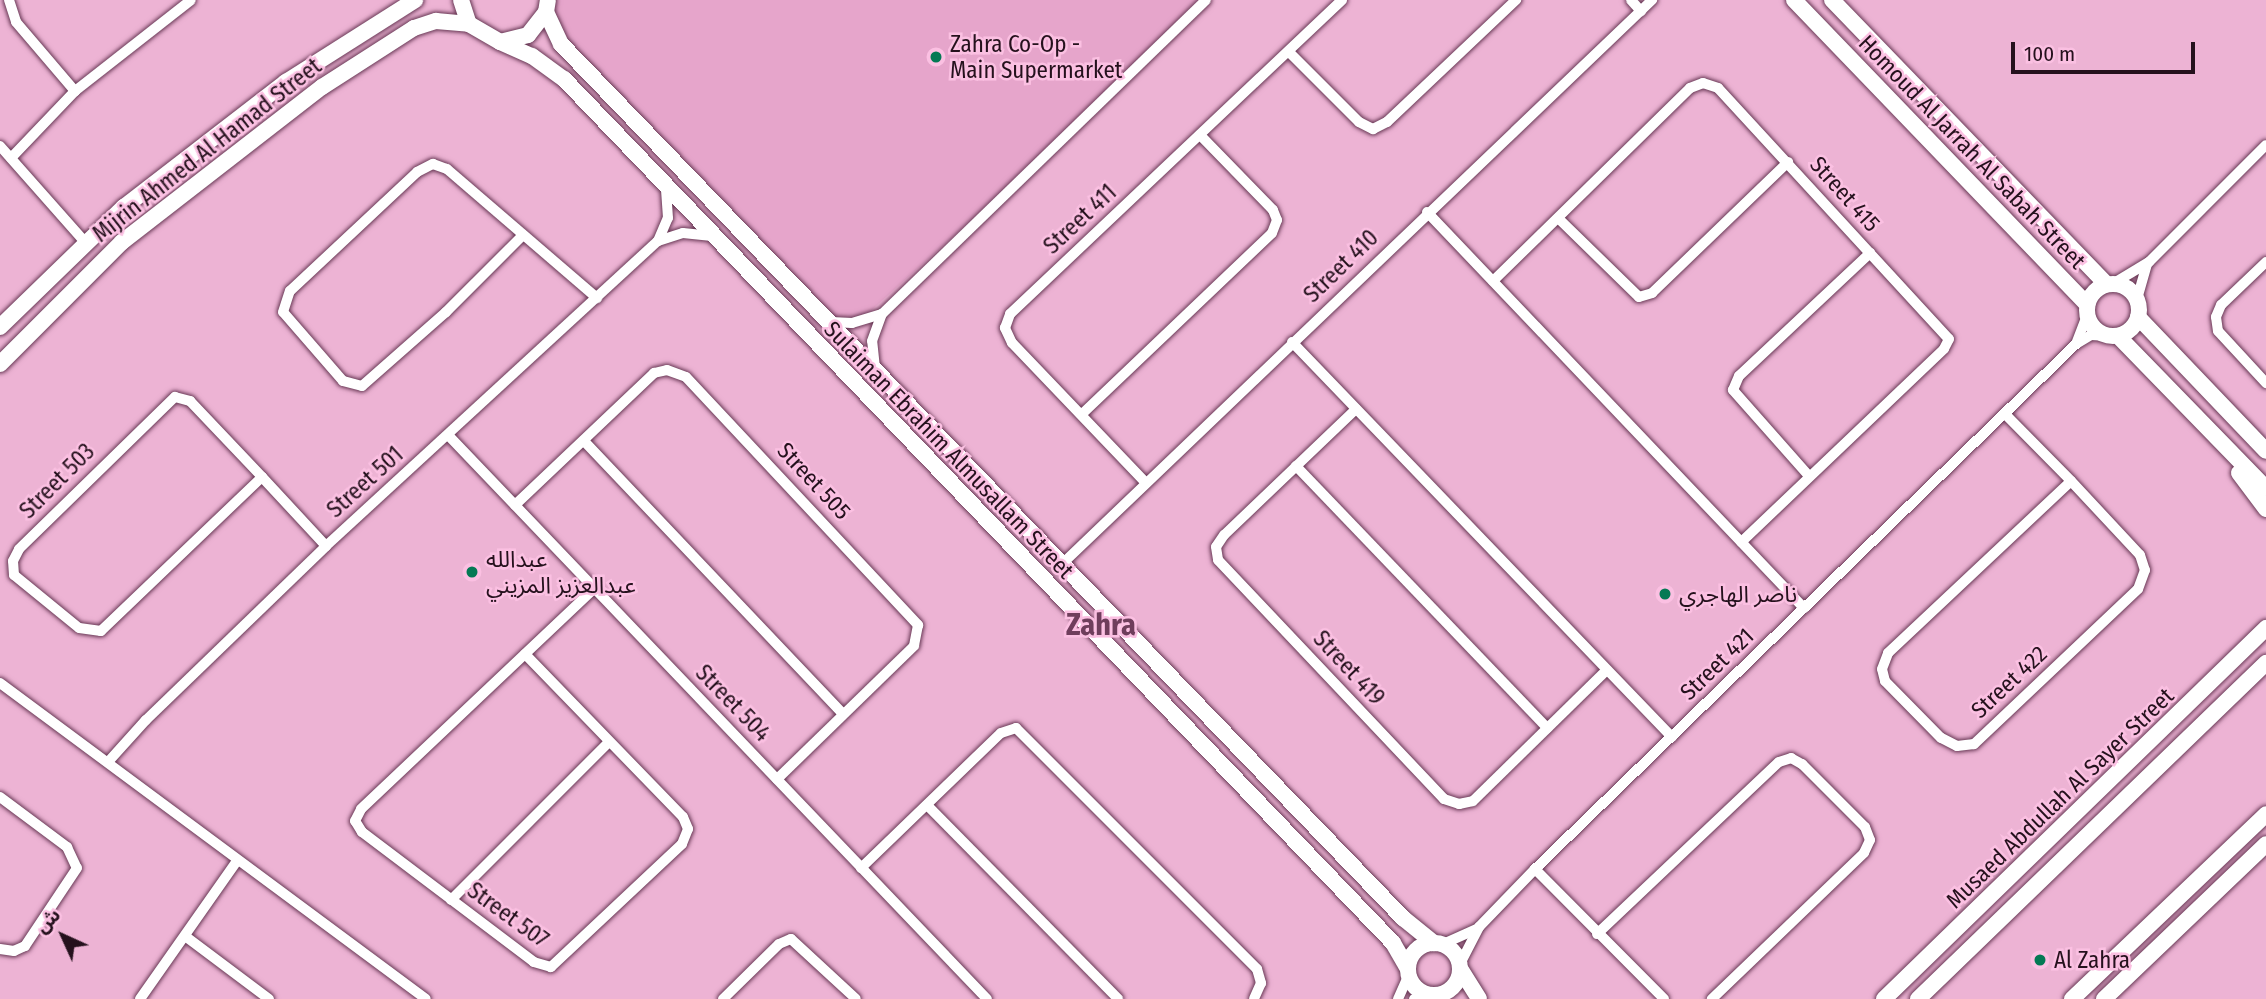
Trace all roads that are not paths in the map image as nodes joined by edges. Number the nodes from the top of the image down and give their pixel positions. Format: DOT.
graph roads {
  1 [pos="9,0"];
  2 [pos="191,0"];
  3 [pos="415,0"];
  4 [pos="461,0"];
  5 [pos="1206,0"];
  6 [pos="1342,0"];
  7 [pos="1516,0"];
  8 [pos="1631,0"];
  9 [pos="1652,0"];
  10 [pos="1794,0"];
  11 [pos="1826,0"];
  12 [pos="1832,0"];
  13 [pos="547,6"];
  14 [pos="1641,11"];
  15 [pos="1808,14"];
  16 [pos="470,24"];
  17 [pos="500,41"];
  18 [pos="1289,51"];
  19 [pos="75,91"];
  20 [pos="1200,135"];
  21 [pos="2266,145"];
  22 [pos="0,146"];
  23 [pos="11,158"];
  24 [pos="1788,162"];
  25 [pos="666,187"];
  26 [pos="124,207"];
  27 [pos="2032,208"];
  28 [pos="1427,212"];
  29 [pos="1558,218"];
  30 [pos="2011,226"];
  31 [pos="139,228"];
  32 [pos="523,235"];
  33 [pos="714,236"];
  34 [pos="658,241"];
  35 [pos="85,242"];
  36 [pos="1870,253"];
  37 [pos="2266,261"];
  38 [pos="2148,262"];
  39 [pos="1493,281"];
  40 [pos="2110,284"];
  41 [pos="597,298"];
  42 [pos="2137,299"];
  43 [pos="2087,310"];
  44 [pos="882,314"];
  45 [pos="2138,317"];
  46 [pos="831,322"];
  47 [pos="0,327"];
  48 [pos="2113,336"];
  49 [pos="0,340"];
  50 [pos="1292,342"];
  51 [pos="2077,344"];
  52 [pos="18,346"];
  53 [pos="0,364"];
  54 [pos="875,368"];
  55 [pos="2266,383"];
  56 [pos="1356,409"];
  57 [pos="1082,414"];
  58 [pos="2007,416"];
  59 [pos="448,435"];
  60 [pos="2258,439"];
  61 [pos="584,440"];
  62 [pos="2220,441"];
  63 [pos="2266,451"];
  64 [pos="2232,454"];
  65 [pos="1296,466"];
  66 [pos="1809,476"];
  67 [pos="262,477"];
  68 [pos="2071,481"];
  69 [pos="1146,483"];
  70 [pos="2266,488"];
  71 [pos="515,505"];
  72 [pos="2266,509"];
  73 [pos="1741,542"];
  74 [pos="326,546"];
  75 [pos="1061,565"];
  76 [pos="594,589"];
  77 [pos="1804,608"];
  78 [pos="2266,619"];
  79 [pos="2266,628"];
  80 [pos="525,654"];
  81 [pos="2241,654"];
  82 [pos="2263,668"];
  83 [pos="1607,670"];
  84 [pos="0,683"];
  85 [pos="843,714"];
  86 [pos="1547,728"];
  87 [pos="1672,737"];
  88 [pos="609,742"];
  89 [pos="1235,744"];
  90 [pos="1250,759"];
  91 [pos="108,762"];
  92 [pos="1217,763"];
  93 [pos="1231,777"];
  94 [pos="777,779"];
  95 [pos="0,797"];
  96 [pos="927,805"];
  97 [pos="2266,814"];
  98 [pos="2266,829"];
  99 [pos="2266,844"];
  100 [pos="237,861"];
  101 [pos="861,868"];
  102 [pos="1535,869"];
  103 [pos="451,900"];
  104 [pos="1479,927"];
  105 [pos="1598,934"];
  106 [pos="185,936"];
  107 [pos="1438,944"];
  108 [pos="0,949"];
  109 [pos="1460,967"];
  110 [pos="1408,971"];
  111 [pos="1428,997"];
  112 [pos="140,999"];
  113 [pos="269,999"];
  114 [pos="426,999"];
  115 [pos="723,999"];
  116 [pos="856,999"];
  117 [pos="987,999"];
  118 [pos="1118,999"];
  119 [pos="1254,999"];
  120 [pos="1398,999"];
  121 [pos="1479,999"];
  122 [pos="1664,999"];
  123 [pos="1712,999"];
  124 [pos="1884,999"];
  125 [pos="1918,999"];
  126 [pos="2072,999"];
  127 [pos="2104,999"];
  1 -- 19 [label="street"];
  2 -- 19 [label="street"];
  3 -- 26 [label="street, Mijrin Ahmed Al Hamad Street"];
  4 -- 16 [label="street"];
  5 -- 44 [label="street"];
  6 -- 18 [label="street, Street 411"];
  7 -- 18 [label="street"];
  8 -- 14 [label="street"];
  9 -- 14 [label="street, Street 410"];
  10 -- 15 [label="street, Homoud Al Jarrah Al Sabah Street"];
  11 -- 15 [label="street"];
  12 -- 27 [label="street, Homoud Al Jarrah Al Sabah Street"];
  13 -- 17 [label="street"];
  13 -- 46 [label="street, Sulaiman Ebrahim Almusallam Street"];
  14 -- 28 [label="street, Street 410"];
  15 -- 30 [label="street, Homoud Al Jarrah Al Sabah Street"];
  16 -- 17 [label="street, Sulaiman Ebrahim Almusallam Street"];
  16 -- 31 [label="street, Mijrin Ahmed Al Hamad Street"];
  17 -- 25 [label="street, Sulaiman Ebrahim Almusallam Street"];
  18 -- 20 [label="street, Street 411"];
  19 -- 23 [label="street"];
  20 -- 57 [label="street, Street 411"];
  20 -- 57 [label="street"];
  21 -- 38 [label="street"];
  22 -- 23 [label="street"];
  23 -- 35 [label="street"];
  24 -- 29 [label="street"];
  24 -- 29 [label="street, Street 415"];
  24 -- 36 [label="street, Street 415"];
  25 -- 33 [label="street, Sulaiman Ebrahim Almusallam Street"];
  25 -- 34 [label="street"];
  26 -- 31 [label="street"];
  26 -- 35 [label="street, Mijrin Ahmed Al Hamad Street"];
  27 -- 30 [label="street"];
  27 -- 40 [label="street, Homoud Al Jarrah Al Sabah Street"];
  28 -- 39 [label="street"];
  28 -- 50 [label="street, Street 410"];
  29 -- 39 [label="street, Street 415"];
  30 -- 43 [label="street, Homoud Al Jarrah Al Sabah Street"];
  31 -- 52 [label="street, Mijrin Ahmed Al Hamad Street"];
  32 -- 32 [label="street"];
  32 -- 41 [label="street"];
  33 -- 34 [label="street"];
  33 -- 92 [label="street, Sulaiman Ebrahim Almusallam Street"];
  34 -- 41 [label="street, Street 501"];
  35 -- 47 [label="street, Mijrin Ahmed Al Hamad Street"];
  36 -- 66 [label="street"];
  36 -- 66 [label="street, Street 415"];
  37 -- 55 [label="street"];
  38 -- 40 [label="street"];
  38 -- 42 [label="street"];
  39 -- 73 [label="street"];
  40 -- 42 [label="street"];
  40 -- 43 [label="street"];
  41 -- 59 [label="street, Street 501"];
  42 -- 45 [label="street"];
  43 -- 48 [label="street"];
  43 -- 51 [label="street, Street 421"];
  44 -- 46 [label="street"];
  44 -- 54 [label="street"];
  45 -- 48 [label="street"];
  45 -- 60 [label="street"];
  46 -- 54 [label="street, Sulaiman Ebrahim Almusallam Street"];
  48 -- 51 [label="street"];
  48 -- 62 [label="street"];
  49 -- 52 [label="street"];
  50 -- 56 [label="street"];
  50 -- 69 [label="street, Street 410"];
  51 -- 58 [label="street, Street 421"];
  52 -- 53 [label="street, Mijrin Ahmed Al Hamad Street"];
  54 -- 75 [label="street, Sulaiman Ebrahim Almusallam Street"];
  56 -- 65 [label="street, Street 419"];
  56 -- 83 [label="street"];
  57 -- 69 [label="street, Street 411"];
  58 -- 68 [label="street, Street 422"];
  58 -- 77 [label="street, Street 421"];
  59 -- 71 [label="street, Street 504"];
  59 -- 74 [label="street, Street 501"];
  60 -- 63 [label="street"];
  60 -- 64 [label="street"];
  61 -- 71 [label="street, Street 505"];
  61 -- 85 [label="street"];
  61 -- 85 [label="street, Street 505"];
  62 -- 64 [label="street"];
  62 -- 72 [label="street"];
  64 -- 70 [label="street"];
  65 -- 86 [label="street"];
  65 -- 86 [label="street, Street 419"];
  66 -- 73 [label="street, Street 415"];
  67 -- 67 [label="street, Street 503"];
  67 -- 74 [label="street, Street 503"];
  68 -- 68 [label="street, Street 422"];
  69 -- 75 [label="street, Street 410"];
  71 -- 76 [label="street, Street 504"];
  73 -- 77 [label="street"];
  74 -- 91 [label="street, Street 501"];
  75 -- 89 [label="street, Sulaiman Ebrahim Almusallam Street"];
  76 -- 80 [label="street, Street 507"];
  76 -- 94 [label="street, Street 504"];
  77 -- 87 [label="street, Street 421"];
  78 -- 81 [label="street"];
  79 -- 81 [label="street, Musaed Abdullah Al Sayer Street"];
  80 -- 88 [label="street, Street 507"];
  80 -- 103 [label="street, Street 507"];
  81 -- 124 [label="street, Musaed Abdullah Al Sayer Street"];
  82 -- 125 [label="street, Musaed Abdullah Al Sayer Street"];
  83 -- 86 [label="street, Street 419"];
  83 -- 87 [label="street"];
  84 -- 91 [label="street"];
  85 -- 94 [label="street, Street 505"];
  87 -- 102 [label="street, Street 421"];
  88 -- 103 [label="street"];
  88 -- 103 [label="street, Street 507"];
  89 -- 90 [label="street, Sulaiman Ebrahim Almusallam Street"];
  89 -- 92 [label="street"];
  90 -- 93 [label="street"];
  90 -- 107 [label="street, Sulaiman Ebrahim Almusallam Street"];
  91 -- 100 [label="street"];
  92 -- 93 [label="street, Sulaiman Ebrahim Almusallam Street"];
  93 -- 110 [label="street, Sulaiman Ebrahim Almusallam Street"];
  94 -- 101 [label="street, Street 504"];
  95 -- 108 [label="street"];
  96 -- 101 [label="street"];
  96 -- 118 [label="street"];
  96 -- 119 [label="street"];
  97 -- 98 [label="street"];
  97 -- 126 [label="street"];
  99 -- 127 [label="street"];
  100 -- 106 [label="street"];
  100 -- 114 [label="street"];
  101 -- 117 [label="street, Street 504"];
  102 -- 104 [label="street, Street 421"];
  102 -- 105 [label="street"];
  104 -- 107 [label="street, Street 421"];
  104 -- 109 [label="street, Street 421"];
  105 -- 122 [label="street"];
  105 -- 123 [label="street"];
  106 -- 112 [label="street"];
  106 -- 113 [label="street"];
  107 -- 109 [label="street"];
  107 -- 110 [label="street"];
  109 -- 111 [label="street"];
  109 -- 121 [label="street"];
  110 -- 111 [label="street"];
  110 -- 120 [label="street"];
  115 -- 116 [label="street"];
}
